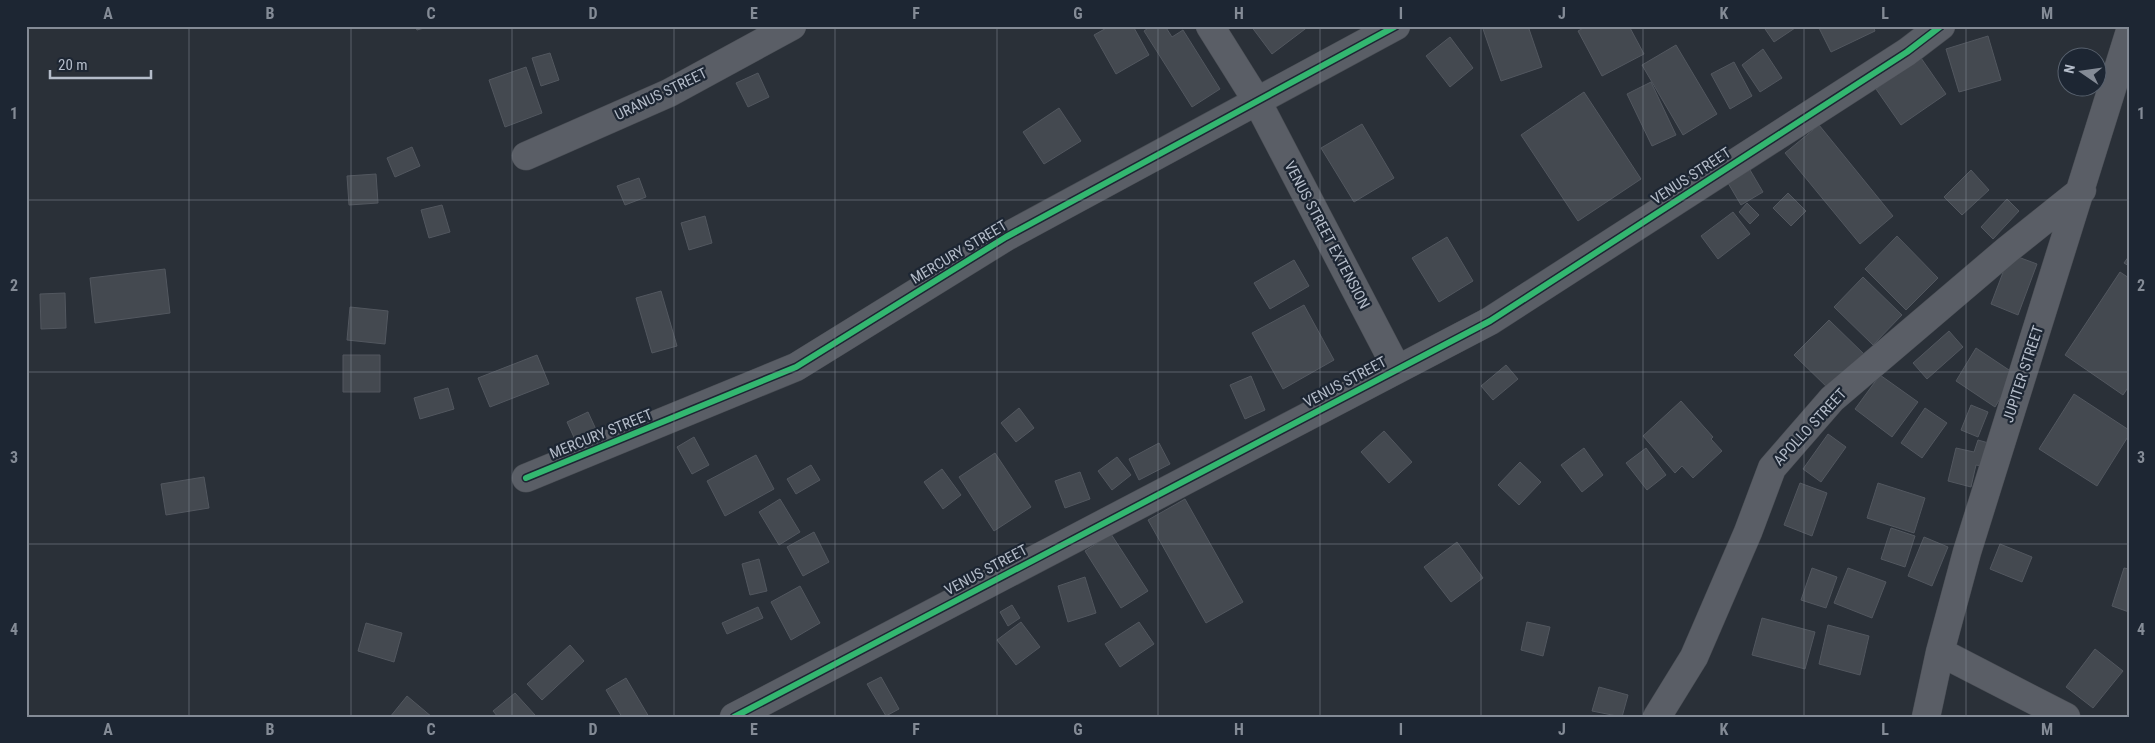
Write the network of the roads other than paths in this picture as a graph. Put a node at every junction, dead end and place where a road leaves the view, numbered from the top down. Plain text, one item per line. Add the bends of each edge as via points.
1 (792, 26) edge
2 (1210, 26) edge
3 (1396, 26) edge
4 (1941, 26) edge
5 (2129, 34) edge
6 (1257, 101) junction
7 (526, 156) dead end
8 (2082, 190) junction
9 (1397, 369) junction
10 (526, 478) dead end
11 (1940, 652) junction
12 (734, 717) edge
13 (1657, 717) edge
14 (1926, 717) edge
15 (2066, 717) edge

1 - 7 street, URANUS STREET via 669,93
2 - 6 street, VENUS STREET EXTENSION
3 - 6 street, MERCURY STREET
4 - 9 street, VENUS STREET via 1907,52 1490,321
5 - 8 street, JUPITER STREET
6 - 9 street, VENUS STREET EXTENSION
6 - 10 street, MERCURY STREET via 1006,237 796,367
8 - 11 street, JUPITER STREET via 1967,552
8 - 13 street, APOLLO STREET via 1832,399 1772,468 1694,657
9 - 12 street, VENUS STREET
11 - 14 street, JUPITER STREET
11 - 15 street

